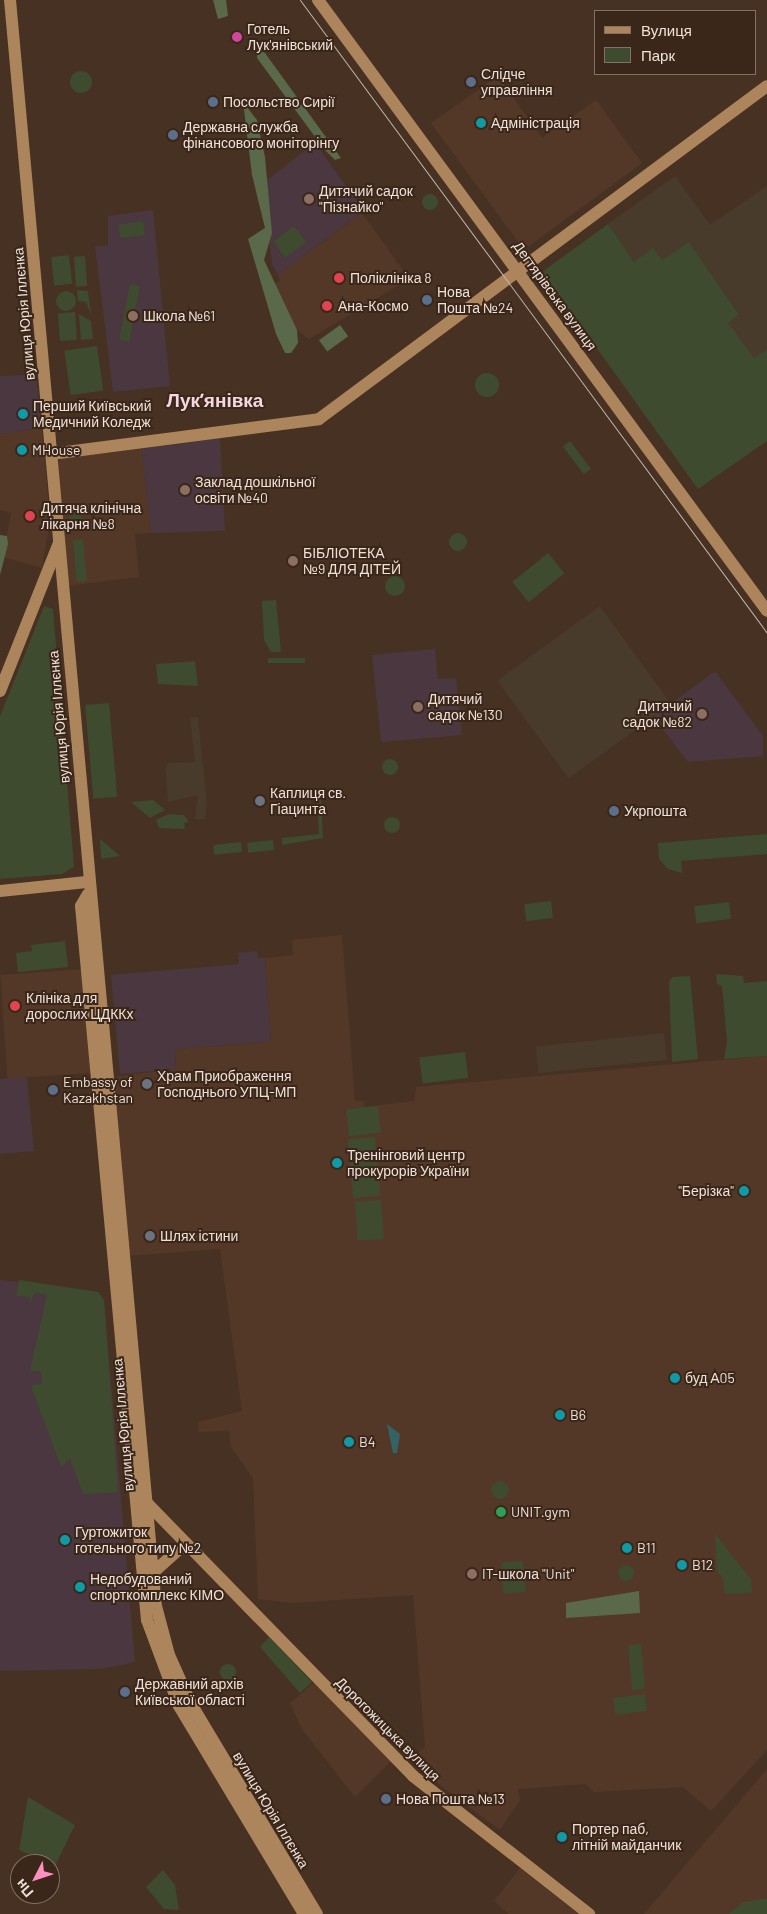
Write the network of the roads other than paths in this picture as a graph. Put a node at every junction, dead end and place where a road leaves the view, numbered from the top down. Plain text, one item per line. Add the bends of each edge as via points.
1 (10, 0) edge
2 (318, 0) edge
3 (767, 86) edge
4 (518, 272) junction
5 (51, 454) junction
6 (60, 541) junction
7 (37, 600) junction
8 (65, 604) junction
9 (767, 611) edge
10 (0, 691) edge
11 (88, 888) junction
12 (0, 891) edge
13 (133, 1490) junction
14 (144, 1499) junction
15 (186, 1543) junction
16 (146, 1579) junction
17 (304, 1914) edge
18 (317, 1914) edge
19 (589, 1914) edge

1 - 5 main road, вулиця Юрія Іллєнка
2 - 4 main road, Дегтярівська вулиця
3 - 4 main road
4 - 5 main road via 319,419
4 - 9 main road, Дегтярівська вулиця
5 - 6 main road, вулиця Юрія Іллєнка
6 - 7 main road
6 - 8 main road, вулиця Юрія Іллєнка
7 - 8 main road via 49,594
7 - 10 main road
8 - 11 main road, вулиця Юрія Іллєнка
11 - 12 main road
11 - 13 main road, вулиця Юрія Іллєнка via 81,906
11 - 14 main road, вулиця Юрія Іллєнка via 96,906
13 - 14 main road, Дорогожицька вулиця
13 - 16 main road, вулиця Юрія Іллєнка
14 - 15 main road, Дорогожицька вулиця
14 - 16 main road, вулиця Юрія Іллєнка
15 - 16 main road
15 - 19 main road, Дорогожицька вулиця via 419,1782
16 - 17 main road, вулиця Юрія Іллєнка via 147,1620 168,1682
16 - 18 main road, вулиця Юрія Іллєнка via 161,1631 186,1694

